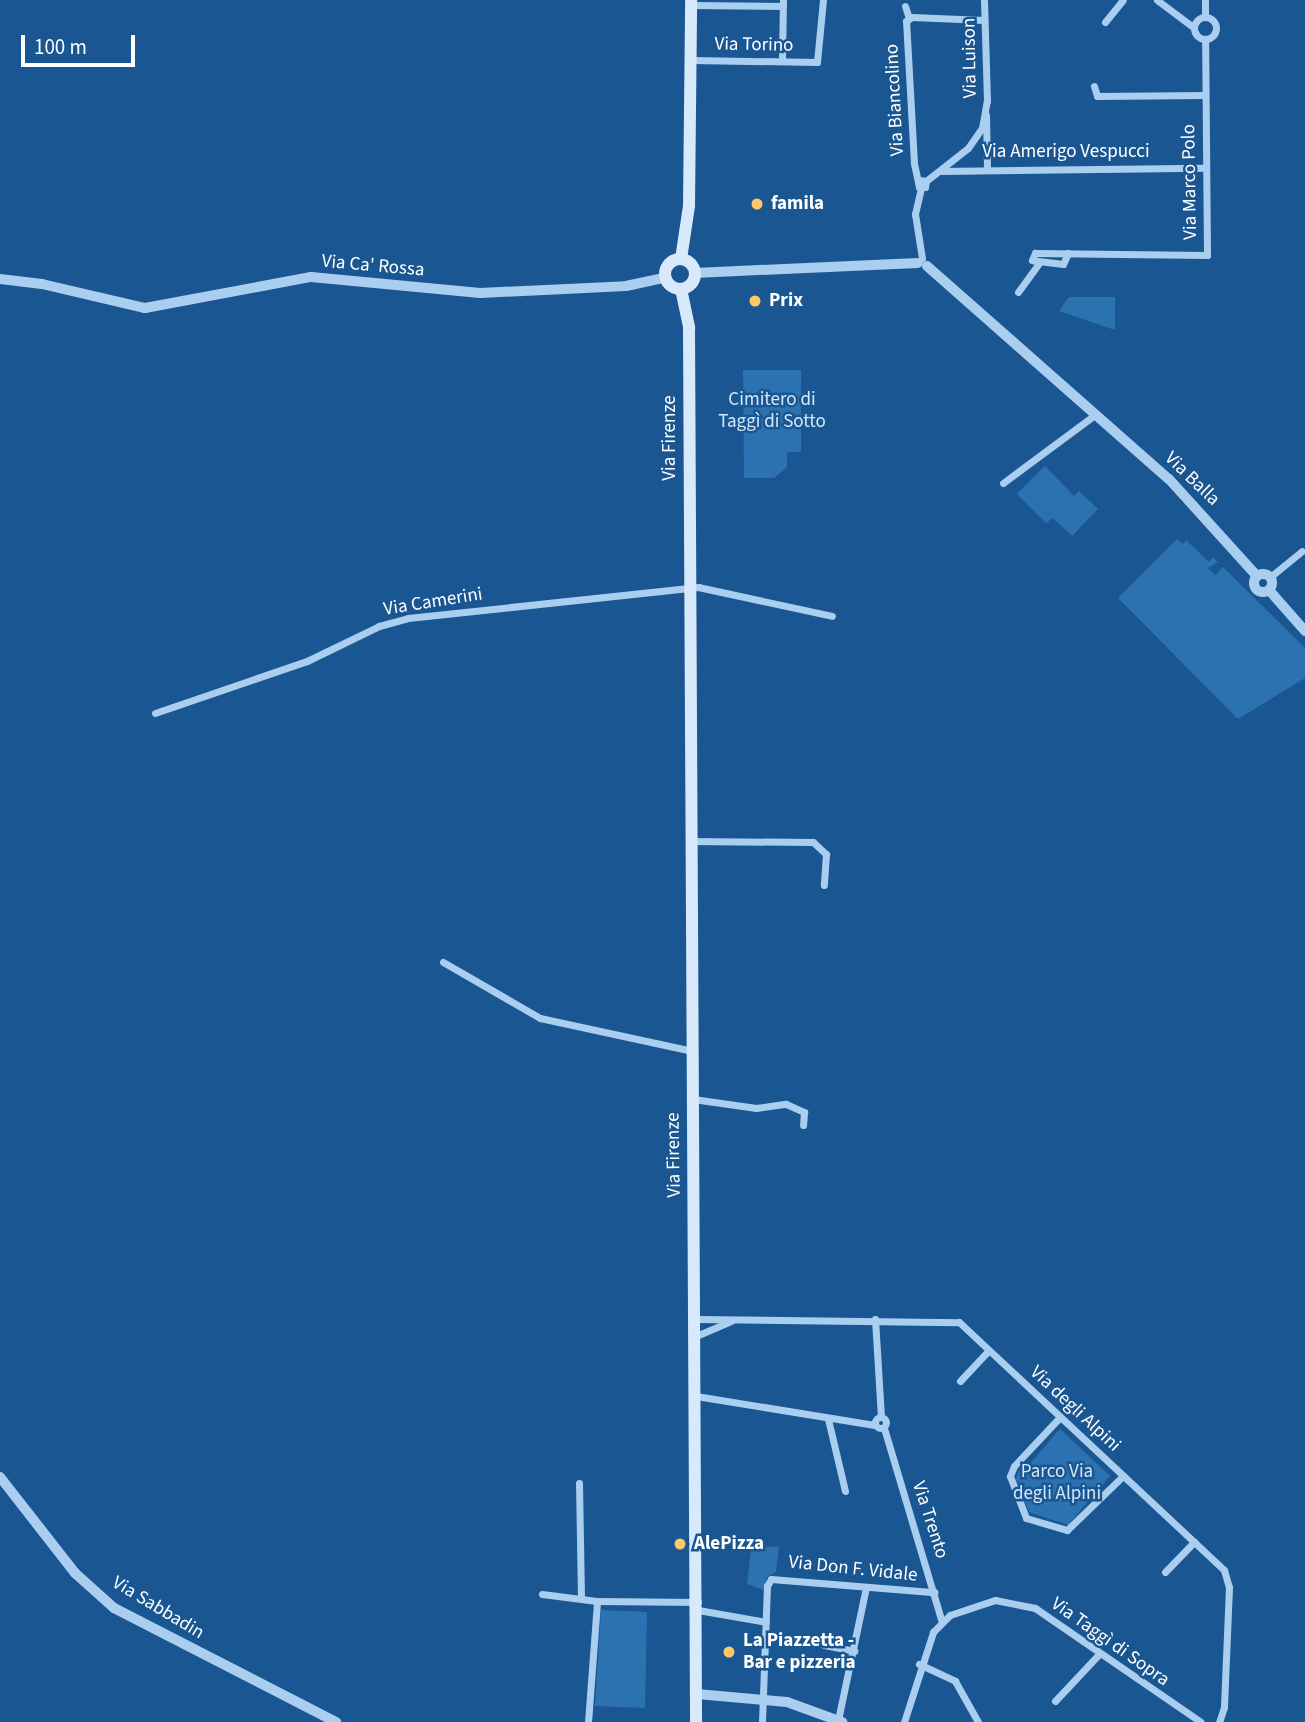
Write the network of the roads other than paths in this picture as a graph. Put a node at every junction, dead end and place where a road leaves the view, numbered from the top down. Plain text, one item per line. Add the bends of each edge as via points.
1 (823, 0) edge
2 (984, 0) edge
3 (1123, 0) edge
4 (1157, 0) edge
5 (1205, 0) edge
6 (691, 3) edge
7 (783, 3) edge
8 (905, 6) dead end
9 (1205, 16) junction
10 (909, 18) junction
11 (984, 20) junction
12 (1105, 22) dead end
13 (1193, 27) junction
14 (1205, 40) junction
15 (691, 60) junction
16 (782, 61) junction
17 (1094, 86) dead end
18 (1205, 95) junction
19 (986, 114) junction
20 (977, 138) junction
21 (988, 155) junction
22 (958, 157) junction
23 (969, 168) junction
24 (987, 168) junction
25 (1204, 168) junction
26 (941, 171) junction
27 (922, 183) junction
28 (681, 259) junction
29 (922, 263) junction
30 (695, 273) junction
31 (665, 278) junction
32 (0, 279) edge
33 (681, 289) junction
34 (1018, 292) dead end
35 (1096, 414) junction
36 (1003, 483) dead end
37 (1302, 551) dead end
38 (1257, 576) junction
39 (1270, 577) junction
40 (688, 587) junction
41 (1269, 590) junction
42 (832, 616) dead end
43 (1305, 631) edge
44 (155, 713) dead end
45 (689, 841) junction
46 (824, 884) dead end
47 (443, 962) dead end
48 (692, 1051) junction
49 (692, 1099) junction
50 (803, 1125) dead end
51 (696, 1319) junction
52 (875, 1320) junction
53 (732, 1321) junction
54 (696, 1336) junction
55 (989, 1350) junction
56 (960, 1381) dead end
57 (696, 1396) junction
58 (1060, 1417) junction
59 (828, 1419) junction
60 (880, 1427) junction
61 (1123, 1476) junction
62 (0, 1477) edge
63 (579, 1483) dead end
64 (845, 1491) dead end
65 (1194, 1542) junction
66 (1165, 1573) dead end
67 (866, 1587) junction
68 (934, 1592) junction
69 (542, 1594) dead end
70 (581, 1597) junction
71 (597, 1601) junction
72 (698, 1606) junction
73 (766, 1622) junction
74 (942, 1622) junction
75 (824, 1645) dead end
76 (854, 1651) junction
77 (1099, 1654) junction
78 (919, 1664) junction
79 (697, 1694) junction
80 (763, 1700) junction
81 (1055, 1701) dead end
82 (840, 1721) edge
83 (336, 1722) edge
84 (588, 1722) edge
85 (696, 1722) edge
86 (762, 1722) edge
87 (904, 1722) edge
88 (978, 1722) edge
89 (1201, 1722) edge
90 (1219, 1722) edge

1 - 16 street, Via Torino via 817,62
2 - 11 street, Via Luison
3 - 12 street
4 - 13 street
5 - 9 street
6 - 7 street
6 - 15 main road
7 - 16 street
8 - 10 street, Via Biancolino
9 - 13 street
9 - 14 street via 1214,21 1216,30
10 - 11 street, Via Biancolino
10 - 27 street, Via Biancolino via 914,163
11 - 19 street, Via Luison
13 - 14 street via 1196,36
14 - 18 street, Via Marco Polo
15 - 16 street, Via Torino
15 - 28 main road via 690,206
17 - 18 street, Via Marco Polo via 1097,96
18 - 25 street, Via Marco Polo
19 - 20 street, Via Luison
19 - 21 street, Via Luison
20 - 21 street via 984,142
20 - 22 street, Via Luison
21 - 24 street, Via Luison
22 - 23 street, Via Amerigo Vespucci
22 - 26 street, Via Luison
23 - 24 street, Via Amerigo Vespucci
23 - 26 street, Via Amerigo Vespucci
24 - 25 street, Via Amerigo Vespucci
25 - 34 street, Via Marco Polo via 1208,255 1035,253 1032,260 1038,264
26 - 27 street, Via Luison
27 - 29 street via 915,214
28 - 30 main road via 691,264
28 - 31 main road via 669,263
29 - 30 street
29 - 35 street, Via Balla
30 - 33 main road via 690,286
31 - 32 street, Via Ca' Rossa via 626,286 480,293 311,277 159,308
31 - 33 main road
33 - 40 main road, Via Firenze via 689,328
35 - 36 street
35 - 38 street, Via Balla via 1195,504
37 - 39 street
38 - 39 street
38 - 41 street, Via Balla via 1256,590
39 - 41 street
40 - 42 street
40 - 44 street, Via Camerini via 392,621 307,661
40 - 45 main road, Via Firenze
41 - 43 street
45 - 46 street via 813,842 826,854
45 - 48 main road, Via Firenze
47 - 48 street via 540,1018
48 - 49 main road, Via Firenze
49 - 50 street via 756,1108 786,1104 804,1111
49 - 51 main road, Via Firenze
51 - 53 street, Via degli Alpini
51 - 54 main road, Via Firenze
52 - 53 street, Via degli Alpini
52 - 55 street, Via degli Alpini via 951,1319
52 - 60 street
53 - 54 street, Via degli Alpini
54 - 57 main road, Via Firenze
55 - 56 street
55 - 58 street, Via degli Alpini
57 - 59 street
57 - 72 main road, Via Firenze
58 - 61 street, Via degli Alpini
58 - 61 street via 1010,1476 1026,1518 1067,1530
59 - 60 street
59 - 64 street
60 - 68 street, Via Trento
61 - 65 street, Via degli Alpini
62 - 83 street, Via Sabbadin via 75,1573 114,1608
63 - 70 street
65 - 66 street
65 - 90 street, Via degli Alpini via 1228,1577 1224,1707
67 - 68 street, Via Don F. Vidale
67 - 73 street, Via Don F. Vidale via 774,1578 767,1586
67 - 76 street
68 - 74 street, Via Trento
69 - 70 street
70 - 71 street
71 - 72 street
71 - 84 street
72 - 73 street
72 - 79 main road, Via Firenze
73 - 80 street, Via Don F. Vidale
74 - 77 street, Via Taggì di Sopra via 979,1604 1013,1600 1054,1620
74 - 78 street
75 - 76 street
76 - 82 street
77 - 81 street
77 - 89 street, Via Taggì di Sopra
78 - 87 street
78 - 88 street via 955,1681
79 - 80 street
79 - 85 main road, Via Firenze
80 - 82 street via 801,1705
80 - 86 street, Via Don F. Vidale

